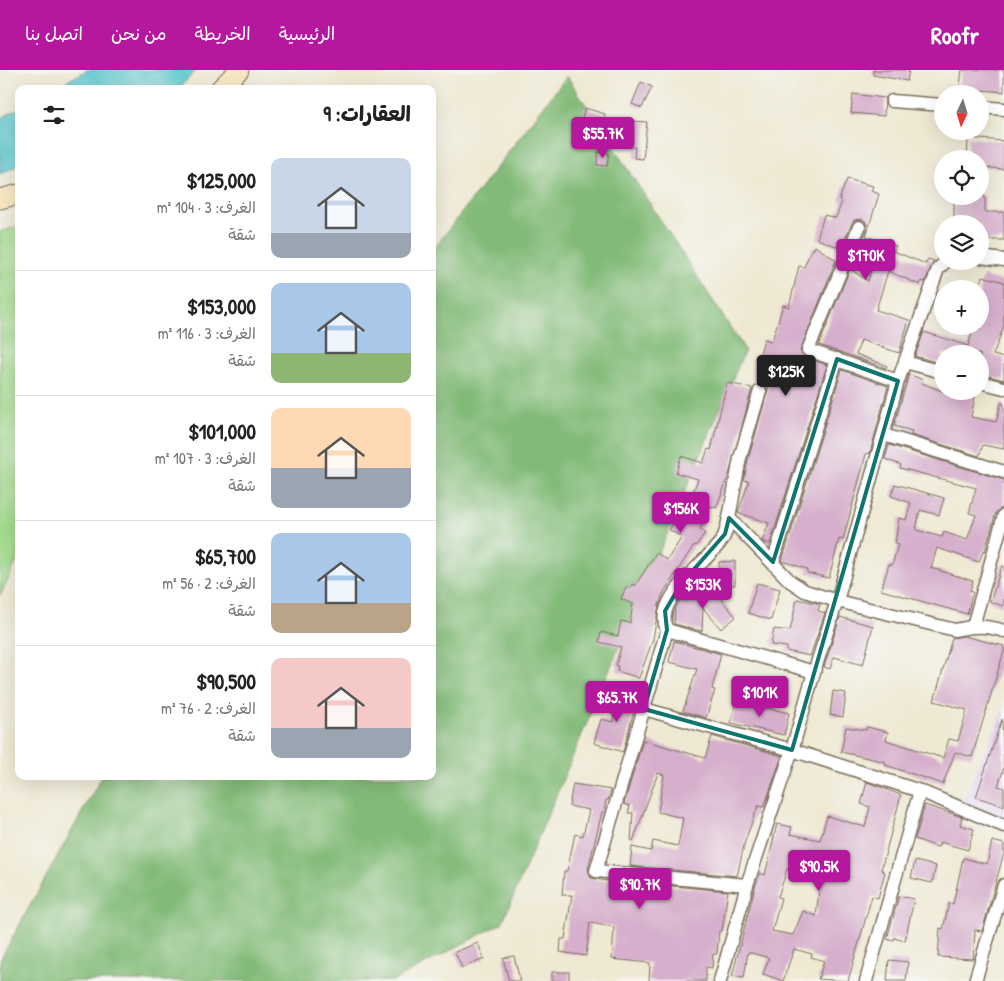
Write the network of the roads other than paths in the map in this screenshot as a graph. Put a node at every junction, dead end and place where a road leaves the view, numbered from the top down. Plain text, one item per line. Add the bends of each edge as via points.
1 (238, 70) edge
2 (224, 85) edge
3 (892, 101) dead end
4 (934, 104) edge
5 (989, 108) edge
6 (1004, 109) edge
7 (15, 195) edge
8 (0, 200) edge
9 (859, 227) dead end
10 (989, 258) edge
11 (1004, 260) edge
12 (938, 270) edge
13 (837, 359) junction
14 (905, 362) junction
15 (934, 370) edge
16 (898, 381) junction
17 (989, 384) edge
18 (1004, 388) edge
19 (760, 391) dead end
20 (884, 435) junction
21 (1004, 472) edge
22 (1004, 515) edge
23 (729, 518) junction
24 (773, 562) junction
25 (837, 601) junction
26 (973, 626) junction
27 (667, 630) junction
28 (1004, 631) edge
29 (814, 672) junction
30 (644, 709) junction
31 (792, 750) junction
32 (920, 791) junction
33 (1004, 826) edge
34 (747, 885) junction
35 (1004, 885) edge
36 (720, 981) edge
37 (866, 981) edge
38 (975, 981) edge

1 - 2 main road
3 - 4 street
5 - 6 street
7 - 8 main road
9 - 13 street via 808,350
10 - 11 street
12 - 14 street
13 - 16 street
13 - 24 street
14 - 15 street
14 - 16 street
16 - 20 street
17 - 18 street
19 - 23 street via 740,458
20 - 21 street
20 - 25 street
22 - 26 street
23 - 24 street
23 - 27 street via 722,540 681,584 665,611 663,617
24 - 25 street via 790,581
25 - 26 street via 955,630
25 - 29 street
26 - 28 street via 990,626
27 - 29 street
27 - 30 street
29 - 31 street
30 - 31 street
30 - 34 street via 596,871
31 - 32 street
31 - 34 street
32 - 33 street
32 - 37 street
34 - 36 street
35 - 38 street

